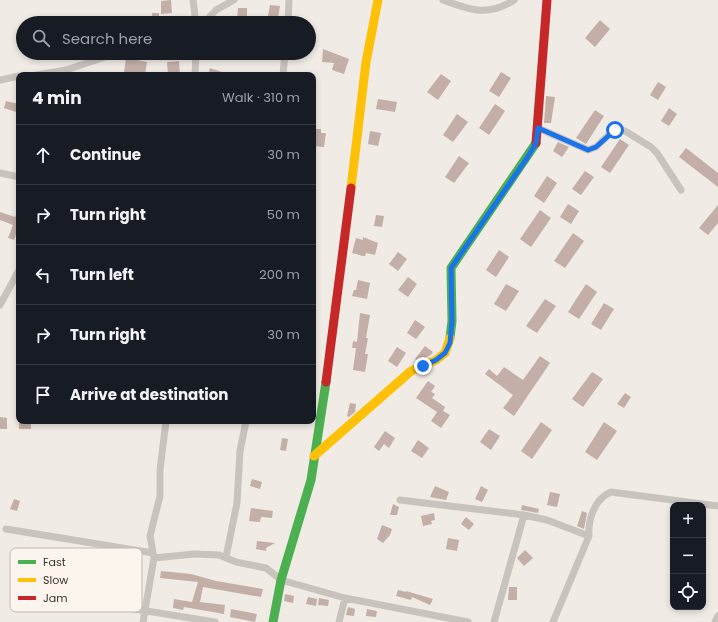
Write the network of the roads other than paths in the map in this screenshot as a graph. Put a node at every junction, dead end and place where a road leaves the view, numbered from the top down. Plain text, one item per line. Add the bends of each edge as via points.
1 (193, 0) edge
2 (234, 0) edge
3 (289, 0) edge
4 (378, 0) edge
5 (443, 0) edge
6 (514, 0) edge
7 (547, 0) edge
8 (195, 16) edge
9 (210, 16) edge
10 (288, 16) edge
11 (96, 60) edge
12 (196, 60) edge
13 (284, 60) edge
14 (57, 72) edge
15 (195, 72) edge
16 (283, 72) edge
17 (16, 77) edge
18 (0, 80) edge
19 (538, 128) junction
20 (0, 173) edge
21 (16, 176) edge
22 (681, 190) dead end
23 (16, 276) edge
24 (0, 305) edge
25 (166, 424) edge
26 (245, 424) edge
27 (314, 456) junction
28 (400, 500) dead end
29 (718, 506) edge
30 (524, 515) junction
31 (6, 529) dead end
32 (589, 536) junction
33 (109, 548) edge
34 (142, 554) edge
35 (153, 556) junction
36 (226, 557) junction
37 (281, 580) junction
38 (345, 598) junction
39 (142, 611) edge
40 (145, 611) junction
41 (718, 616) edge
42 (460, 621) edge
43 (143, 622) edge
44 (214, 622) edge
45 (273, 622) edge
46 (339, 622) edge
47 (468, 622) edge
48 (494, 622) edge
49 (553, 622) edge
50 (715, 622) edge

1 - 8 street
2 - 9 street
3 - 10 street
4 - 27 street via 366,62 335,323
5 - 6 street via 477,11 504,6
7 - 19 street
11 - 14 street
12 - 15 street
13 - 16 street
17 - 18 street
19 - 22 street via 588,150 596,147 612,131 622,130 657,152
19 - 27 street via 536,143 527,158 451,268 452,321 450,343 445,353 412,371
20 - 21 street
23 - 24 street
25 - 35 street via 160,470 160,496 150,536
26 - 36 street via 240,451 237,502
27 - 37 street via 310,480
28 - 30 street
29 - 32 street via 611,492 598,502 589,525
30 - 32 street via 547,520
30 - 48 street
31 - 33 street
32 - 49 street
34 - 35 street
35 - 36 street via 194,554
35 - 40 street
36 - 37 street via 236,562 266,568
37 - 38 street
37 - 45 street
38 - 42 street
38 - 46 street
39 - 40 street
40 - 43 street
40 - 44 street
41 - 50 street
42 - 47 street

